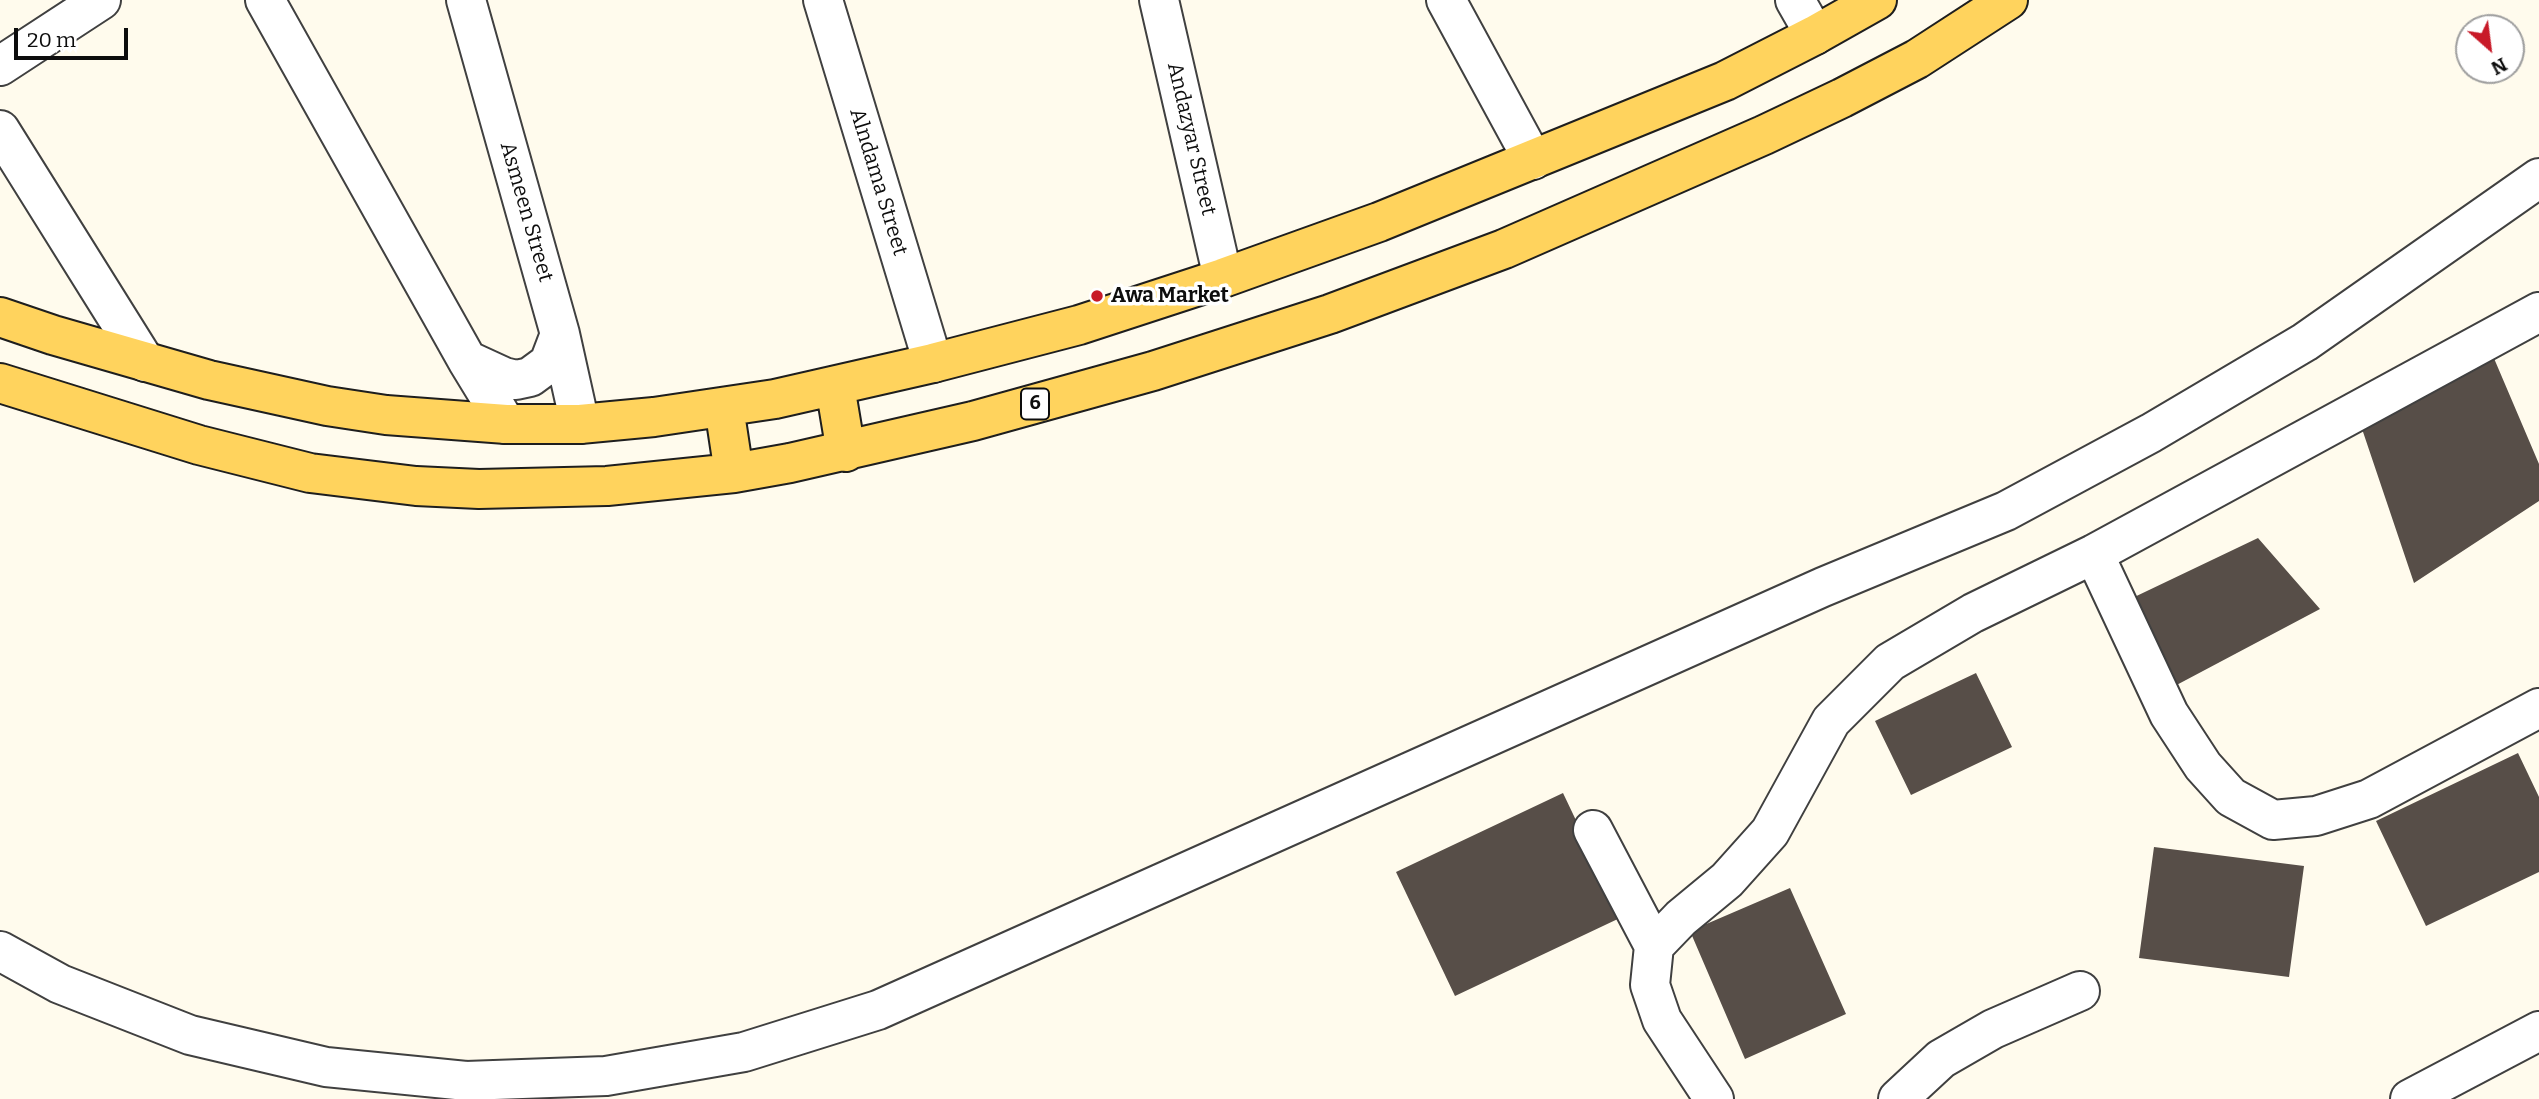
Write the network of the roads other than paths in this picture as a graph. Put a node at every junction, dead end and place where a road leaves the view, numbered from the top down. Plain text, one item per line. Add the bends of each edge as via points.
1 (101, 0) edge
2 (265, 0) edge
3 (466, 0) edge
4 (823, 0) edge
5 (1159, 0) edge
6 (1446, 0) edge
7 (1795, 0) edge
8 (1877, 0) edge
9 (2008, 0) edge
10 (1815, 35) junction
11 (0, 66) edge
12 (0, 130) edge
13 (1533, 160) junction
14 (2539, 178) edge
15 (1223, 278) junction
16 (2539, 313) edge
17 (0, 317) edge
18 (560, 334) junction
19 (467, 360) junction
20 (145, 362) junction
21 (933, 363) junction
22 (0, 383) edge
23 (835, 386) junction
24 (724, 407) junction
25 (506, 424) junction
26 (580, 424) junction
27 (846, 452) junction
28 (734, 473) junction
29 (2094, 554) junction
30 (2539, 708) edge
31 (1593, 830) dead end
32 (1654, 946) junction
33 (0, 951) edge
34 (2080, 991) dead end
35 (2539, 1031) edge
36 (1714, 1099) edge
37 (1898, 1099) edge
38 (2410, 1099) edge

1 - 11 street
2 - 19 street
3 - 18 street, Asmeen Street
4 - 21 street, Alndama Street
5 - 15 street, Andazyar Street
6 - 13 street
7 - 10 street
8 - 10 main road
9 - 27 main road, 6 via 1917,59 1842,98 1504,249 1330,314 1153,371
10 - 13 main road via 1725,81
12 - 20 street
13 - 15 main road
14 - 33 street via 2305,342 2006,511 1823,587 878,1010 744,1052 593,1077 466,1081 326,1067 190,1035 60,984
15 - 21 main road via 1079,325
16 - 29 street
17 - 20 main road
18 - 19 street via 549,363 530,377 504,377
18 - 26 street, Asmeen Street
19 - 25 street
20 - 25 main road via 327,406 410,418
21 - 23 main road
22 - 28 main road, 6 via 199,445 310,473 416,486 543,489
23 - 24 main road
23 - 27 main road
24 - 26 main road
24 - 28 main road
25 - 26 main road
27 - 28 main road, 6
29 - 30 street via 2169,714 2203,766 2231,797 2273,820 2316,816 2369,799
29 - 32 street via 1973,613 1890,662 1830,721 1770,832 1727,880
31 - 32 street
32 - 36 street via 1650,985 1662,1020
34 - 37 street via 1993,1029 1941,1059
35 - 38 street

